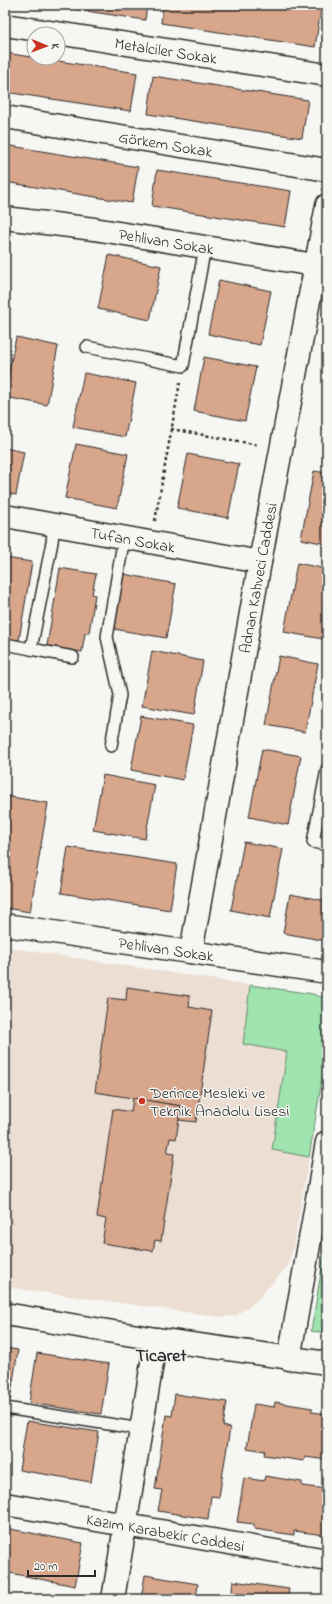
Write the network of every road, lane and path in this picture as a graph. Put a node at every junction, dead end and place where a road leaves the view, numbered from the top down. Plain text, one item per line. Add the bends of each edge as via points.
1 (5, 25) edge
2 (327, 75) edge
3 (5, 117) edge
4 (327, 170) edge
5 (327, 205) edge
6 (5, 218) edge
7 (205, 247) junction
8 (321, 266) edge
9 (87, 347) dead end
10 (183, 366) junction
11 (171, 429) junction
12 (281, 449) junction
13 (5, 516) edge
14 (54, 525) junction
15 (124, 537) junction
16 (150, 542) junction
17 (260, 562) junction
18 (5, 644) edge
19 (31, 649) junction
20 (74, 657) dead end
21 (111, 746) dead end
22 (327, 769) edge
23 (327, 845) edge
24 (5, 925) edge
25 (191, 952) junction
26 (327, 972) edge
27 (327, 1142) edge
28 (5, 1314) edge
29 (156, 1339) junction
30 (289, 1359) junction
31 (327, 1363) edge
32 (5, 1408) edge
33 (141, 1429) junction
34 (5, 1504) edge
35 (126, 1524) junction
36 (327, 1560) edge
37 (113, 1599) edge

1 - 2 street, Metalciler Sokak
3 - 4 street, Görkem Sokak
5 - 8 street, Adnan Kahveci Caddesi
6 - 7 street, Pehlivan Sokak
7 - 8 street, Pehlivan Sokak
7 - 10 lane
8 - 12 street, Adnan Kahveci Caddesi
9 - 10 lane
10 - 11 path
11 - 12 path
11 - 16 path
12 - 17 street, Adnan Kahveci Caddesi
13 - 14 street, Tufan Sokak
14 - 15 street, Tufan Sokak
14 - 19 lane
15 - 16 street, Tufan Sokak
15 - 21 lane via 107,637 120,695
16 - 17 street, Tufan Sokak
17 - 25 street, Adnan Kahveci Caddesi
18 - 19 lane
19 - 20 lane
22 - 23 lane via 313,842
24 - 25 street, Pehlivan Sokak
25 - 26 street, Pehlivan Sokak
27 - 30 street
28 - 29 street
29 - 30 street
29 - 33 street
30 - 31 street
32 - 33 lane
33 - 35 street
34 - 35 street, Kazım Karabekir Caddesi
35 - 36 street, Kazım Karabekir Caddesi
35 - 37 street

